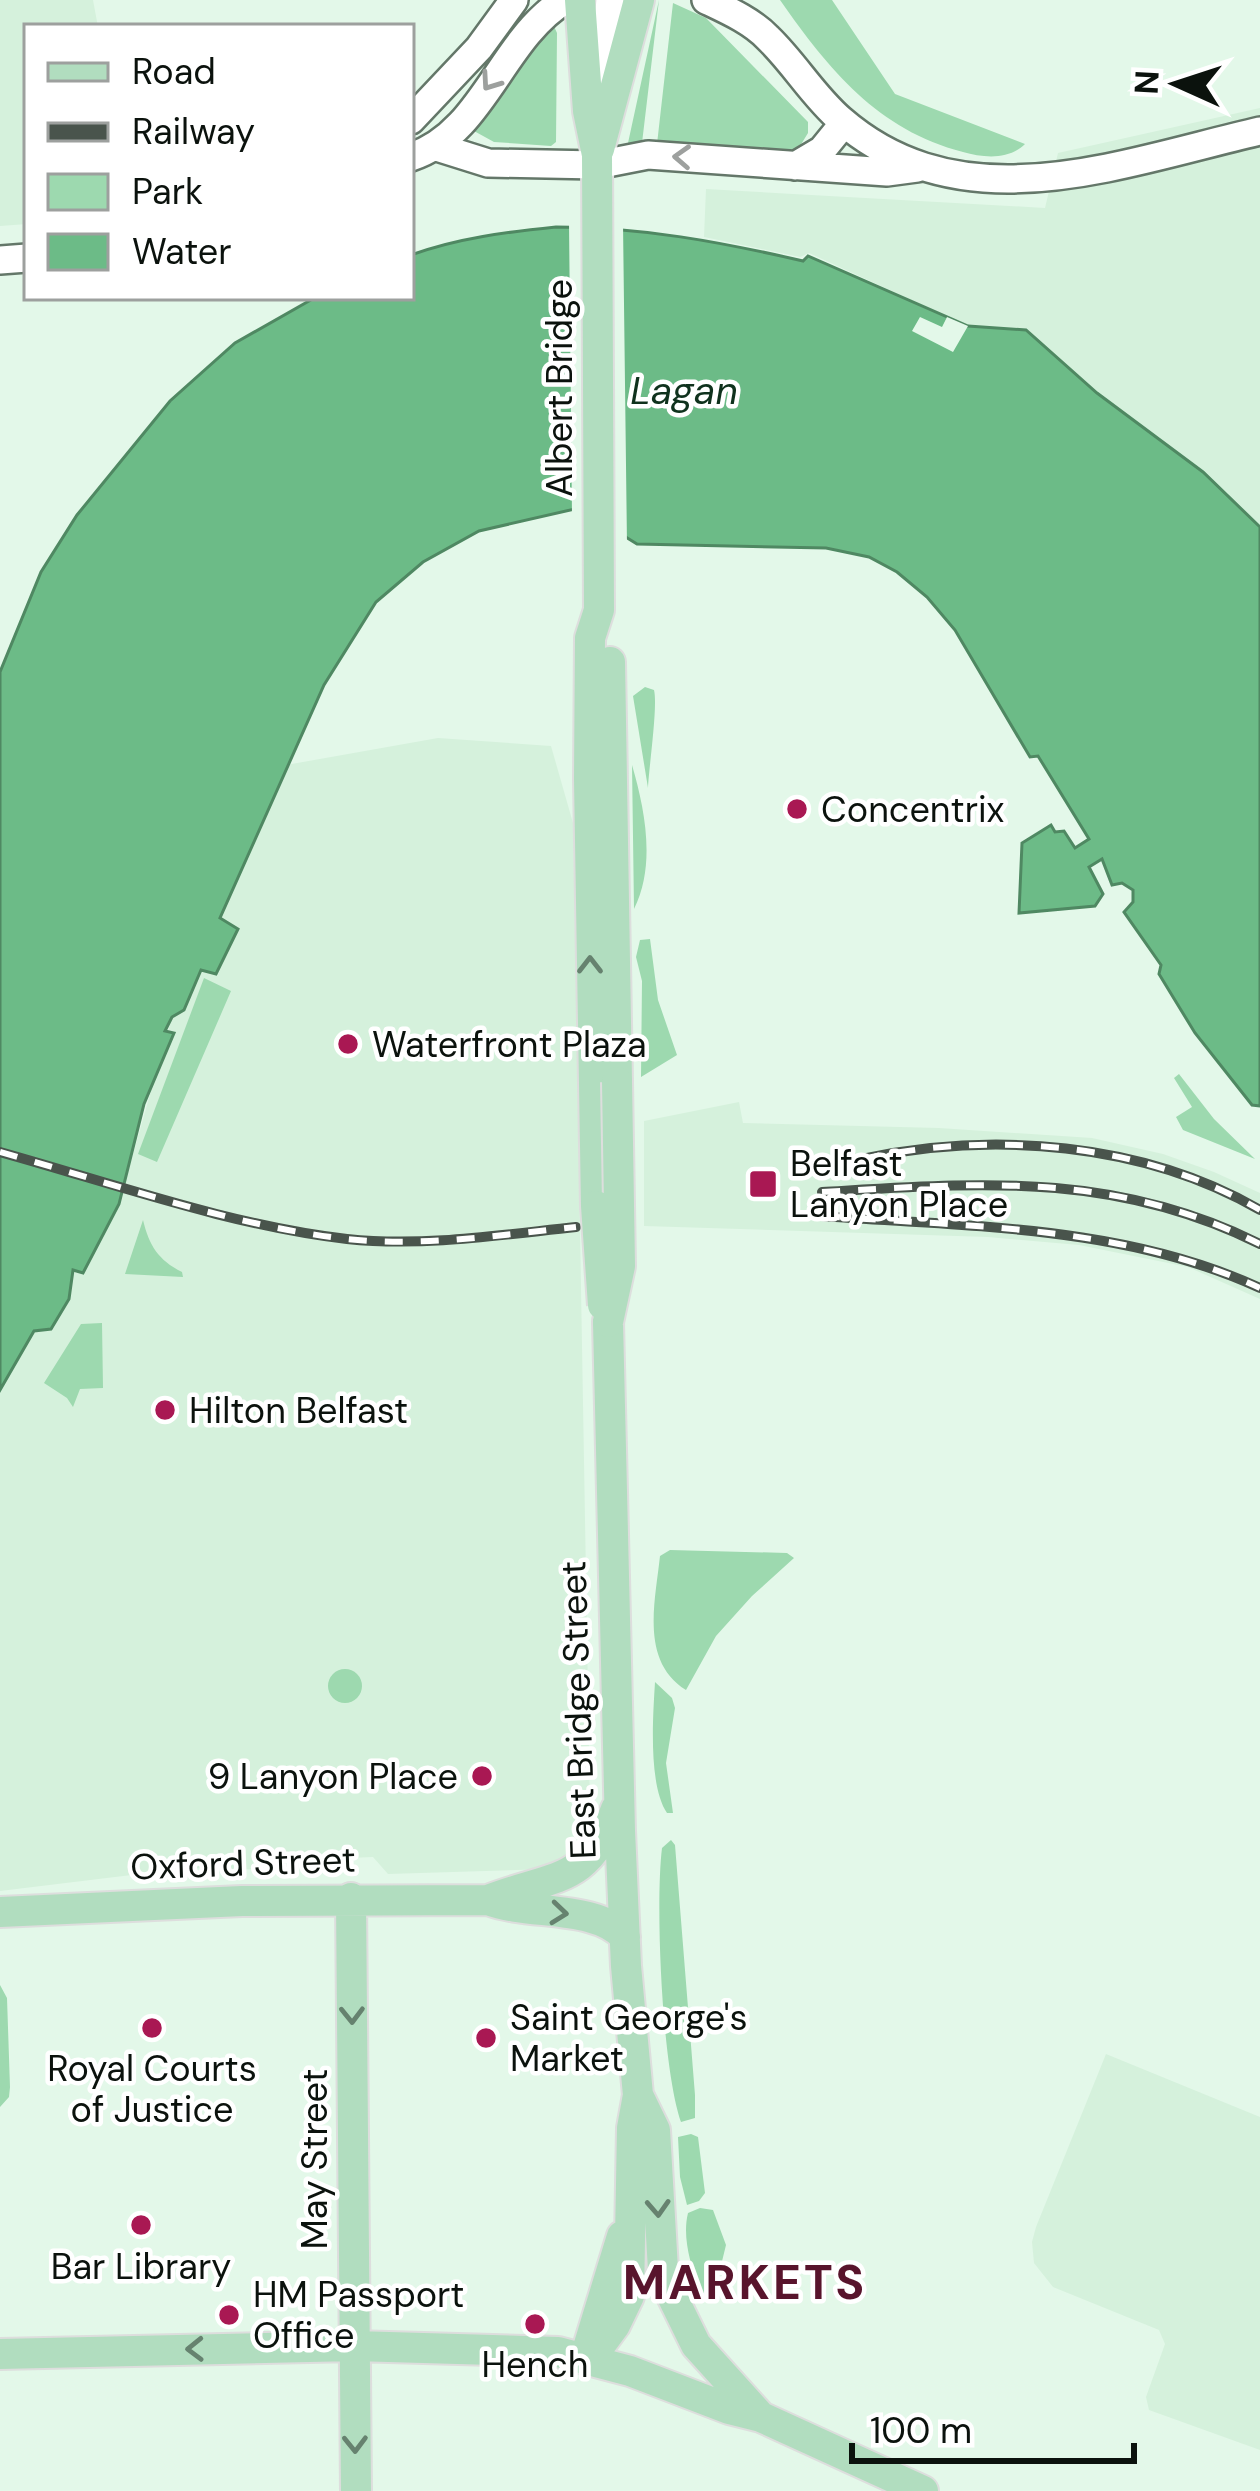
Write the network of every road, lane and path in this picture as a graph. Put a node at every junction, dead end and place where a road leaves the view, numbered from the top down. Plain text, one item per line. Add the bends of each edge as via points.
1 (514, 0) edge
2 (565, 0) edge
3 (580, 0) edge
4 (610, 0) edge
5 (639, 0) edge
6 (706, 0) edge
7 (752, 0) edge
8 (766, 35) junction
9 (588, 112) junction
10 (414, 117) edge
11 (844, 123) junction
12 (1260, 131) edge
13 (424, 152) edge
14 (597, 160) junction
15 (781, 166) junction
16 (917, 168) junction
17 (599, 554) joint
18 (619, 1803) junction
19 (351, 1898) junction
20 (488, 1900) junction
21 (0, 1912) edge
22 (625, 1937) junction
23 (638, 2095) junction
24 (354, 2346) junction
25 (0, 2354) edge
26 (587, 2358) junction
27 (761, 2417) junction
28 (356, 2491) edge
29 (923, 2491) edge

1 - 10 main road
2 -> 13 main road via 524,34 460,125
3 - 9 main road
4 - 9 main road via 603,71
5 - 14 main road
6 - 8 main road
7 - 8 main road
8 - 11 main road
9 - 14 main road
11 - 15 main road via 822,150
11 - 16 main road
12 - 16 main road via 1045,178
13 - 14 main road via 488,163
15 -> 14 main road via 648,155
14 - 17 main road, Albert Bridge
15 - 16 main road
17 - 18 main road, East Bridge Street, bridge via 599,619 610,629 605,1082 620,1266 608,1322
18 - 20 main road, Oxford Street via 602,1845 579,1867
18 - 22 main road, East Bridge Street
19 - 20 main road, Oxford Street
19 - 21 main road, Oxford Street
19 -> 24 main road, May Street
20 -> 22 main road, Oxford Street via 604,1920
22 - 23 main road, East Bridge Street
23 - 26 main road, East Bridge Street via 626,2307
23 -> 27 main road, East Bridge Street via 655,2130 670,2294 696,2344
24 -> 25 main road
24 - 26 main road
24 -> 28 main road, May Street
26 - 27 main road
27 - 29 main road

